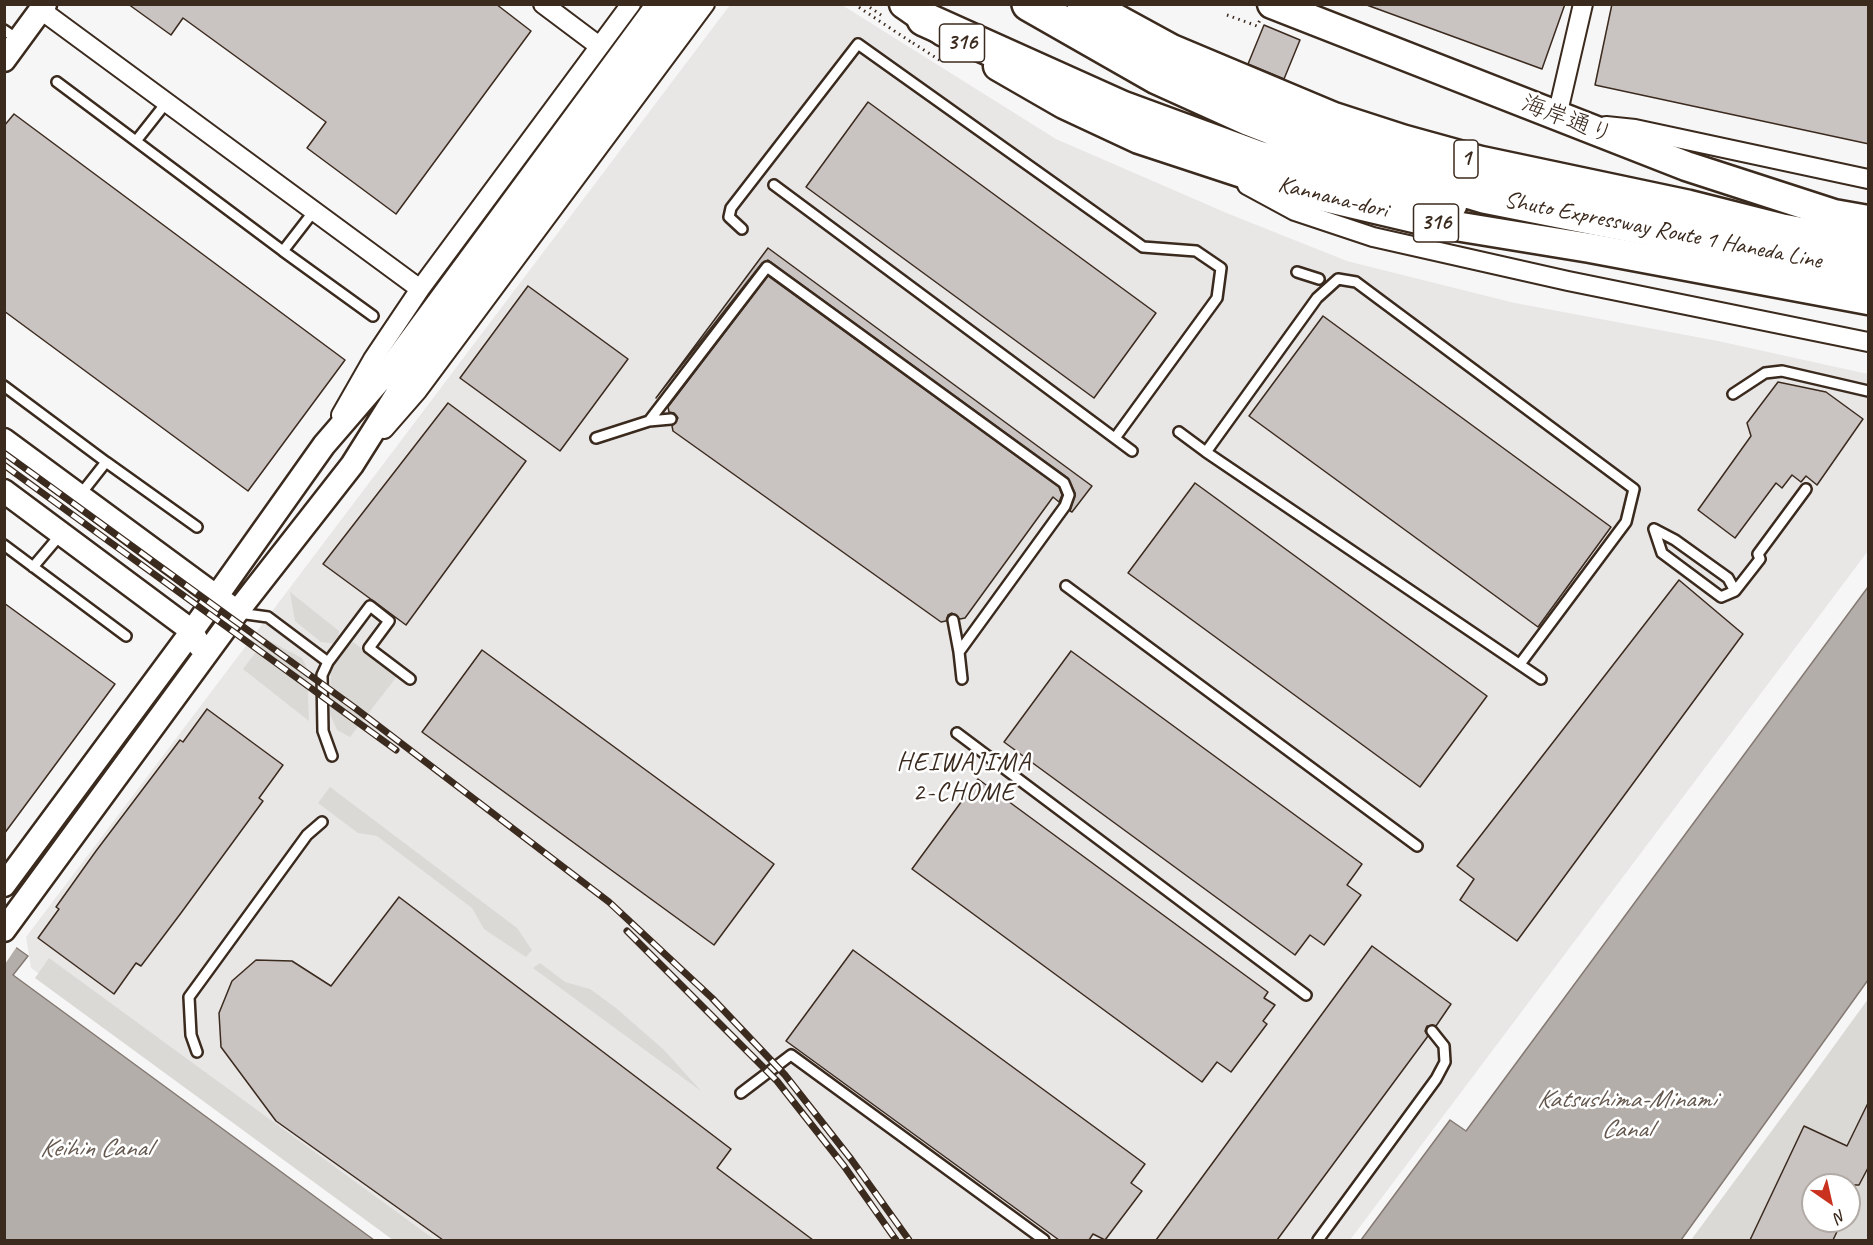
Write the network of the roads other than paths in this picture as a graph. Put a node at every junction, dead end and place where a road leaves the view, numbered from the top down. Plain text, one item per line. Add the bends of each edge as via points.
1 (543, 4) edge
2 (631, 4) edge
3 (658, 4) edge
4 (682, 4) edge
5 (705, 4) edge
6 (1029, 4) edge
7 (1084, 4) edge
8 (1129, 4) edge
9 (1583, 4) edge
10 (43, 7) edge
11 (1264, 16) edge
12 (908, 24) edge
13 (12, 35) edge
14 (599, 45) junction
15 (4, 60) edge
16 (1233, 77) junction
17 (57, 82) dead end
18 (166, 103) junction
19 (1568, 120) junction
20 (136, 141) junction
21 (1195, 159) junction
22 (1603, 168) dead end
23 (543, 176) junction
24 (1869, 179) edge
25 (774, 185) dead end
26 (1687, 207) junction
27 (315, 211) junction
28 (1582, 216) junction
29 (1869, 220) edge
30 (742, 229) dead end
31 (1869, 247) edge
32 (283, 252) junction
33 (1298, 272) dead end
34 (1869, 272) edge
35 (1319, 279) dead end
36 (420, 289) junction
37 (1869, 300) edge
38 (373, 316) dead end
39 (1869, 342) edge
40 (4, 386) edge
41 (1869, 391) edge
42 (1733, 394) dead end
43 (671, 419) dead end
44 (649, 422) junction
45 (1179, 432) dead end
46 (596, 438) dead end
47 (1115, 438) junction
48 (4, 440) edge
49 (324, 445) junction
50 (1132, 451) dead end
51 (1206, 452) junction
52 (106, 462) junction
53 (352, 465) junction
54 (1806, 489) dead end
55 (4, 491) edge
56 (80, 495) junction
57 (197, 527) dead end
58 (61, 534) junction
59 (4, 545) edge
60 (33, 567) junction
61 (1066, 586) dead end
62 (1735, 591) junction
63 (217, 596) junction
64 (237, 612) junction
65 (953, 620) dead end
66 (192, 631) junction
67 (126, 636) dead end
68 (959, 652) junction
69 (205, 657) junction
70 (328, 662) junction
71 (1520, 664) junction
72 (410, 679) dead end
73 (962, 679) dead end
74 (1541, 679) dead end
75 (957, 733) dead end
76 (332, 756) dead end
77 (322, 822) dead end
78 (1417, 846) dead end
79 (4, 885) edge
80 (9, 924) edge
81 (1306, 995) dead end
82 (1432, 1031) dead end
83 (197, 1052) dead end
84 (741, 1093) dead end
85 (1044, 1240) edge
86 (1318, 1240) edge

1 - 14 street
2 - 14 street
3 - 23 street
4 - 23 street
5 - 53 street via 418,390
6 - 28 highway, Shuto Expressway Route 1 Haneda Line / 1 via 1157,77 1327,149 1484,196
7 - 16 highway, Shuto Expressway Route 1 Haneda Line / 1 via 1170,51
8 - 16 highway via 1179,29
9 - 19 street
10 - 13 street
10 - 18 street
11 - 19 main road, 海岸通り
12 - 21 main road, Kannana-dori / 316 via 1064,104 1139,139
12 - 28 highway, 1 via 1258,158 1386,193 1547,221
13 - 15 street
14 - 36 street
16 - 26 highway, Shuto Expressway Route 1 Haneda Line / 1 via 1332,119 1402,142 1479,163
17 - 20 lane
18 - 20 lane
18 - 27 street
19 - 24 street via 1635,129
19 - 29 main road, 海岸通り via 1729,180 1834,214
20 - 32 lane
21 - 37 main road, Kannana-dori / 316 via 1291,189 1431,222
21 - 39 street via 1295,211 1373,237
22 - 26 highway via 1634,178
23 - 49 street
23 - 53 street
25 - 47 lane
26 - 31 highway, Shuto Expressway Route 1 Haneda Line / 1 via 1782,231
27 - 32 lane
27 - 36 street
28 - 34 highway, Shuto Expressway Route 1 Haneda Line / 1
30 - 47 lane via 729,217 731,208 858,44 1143,247 1196,251 1221,268 1217,298
32 - 38 lane
33 - 35 lane
36 - 49 street via 373,359
40 - 52 lane
41 - 42 lane via 1782,371 1765,373
43 - 44 lane
44 - 46 lane
44 - 68 lane via 767,267 1064,483 1069,495 1065,506
45 - 51 lane
47 - 50 lane
48 - 56 street
49 - 63 street
51 - 71 lane
51 - 71 lane via 1317,298 1338,279 1356,282 1634,489 1626,522
52 - 56 lane
52 - 57 lane
53 - 64 street
54 - 62 lane
55 - 58 street
56 - 63 street
58 - 60 lane
58 - 66 street
59 - 60 lane
60 - 67 lane
61 - 78 lane
62 - 62 lane via 1721,597 1662,553 1654,529 1728,578
63 - 64 street
63 - 66 street
64 - 69 street
64 - 70 lane via 268,617
65 - 68 lane
66 - 69 street
66 - 79 street
68 - 73 lane
69 - 80 street
70 - 72 lane via 370,606 389,621 369,648
70 - 76 lane via 322,675 323,731
71 - 74 lane
75 - 81 lane
77 - 83 lane via 307,835 189,997 191,1035
82 - 86 lane via 1444,1046 1445,1062 1436,1079
84 - 85 lane via 791,1055

